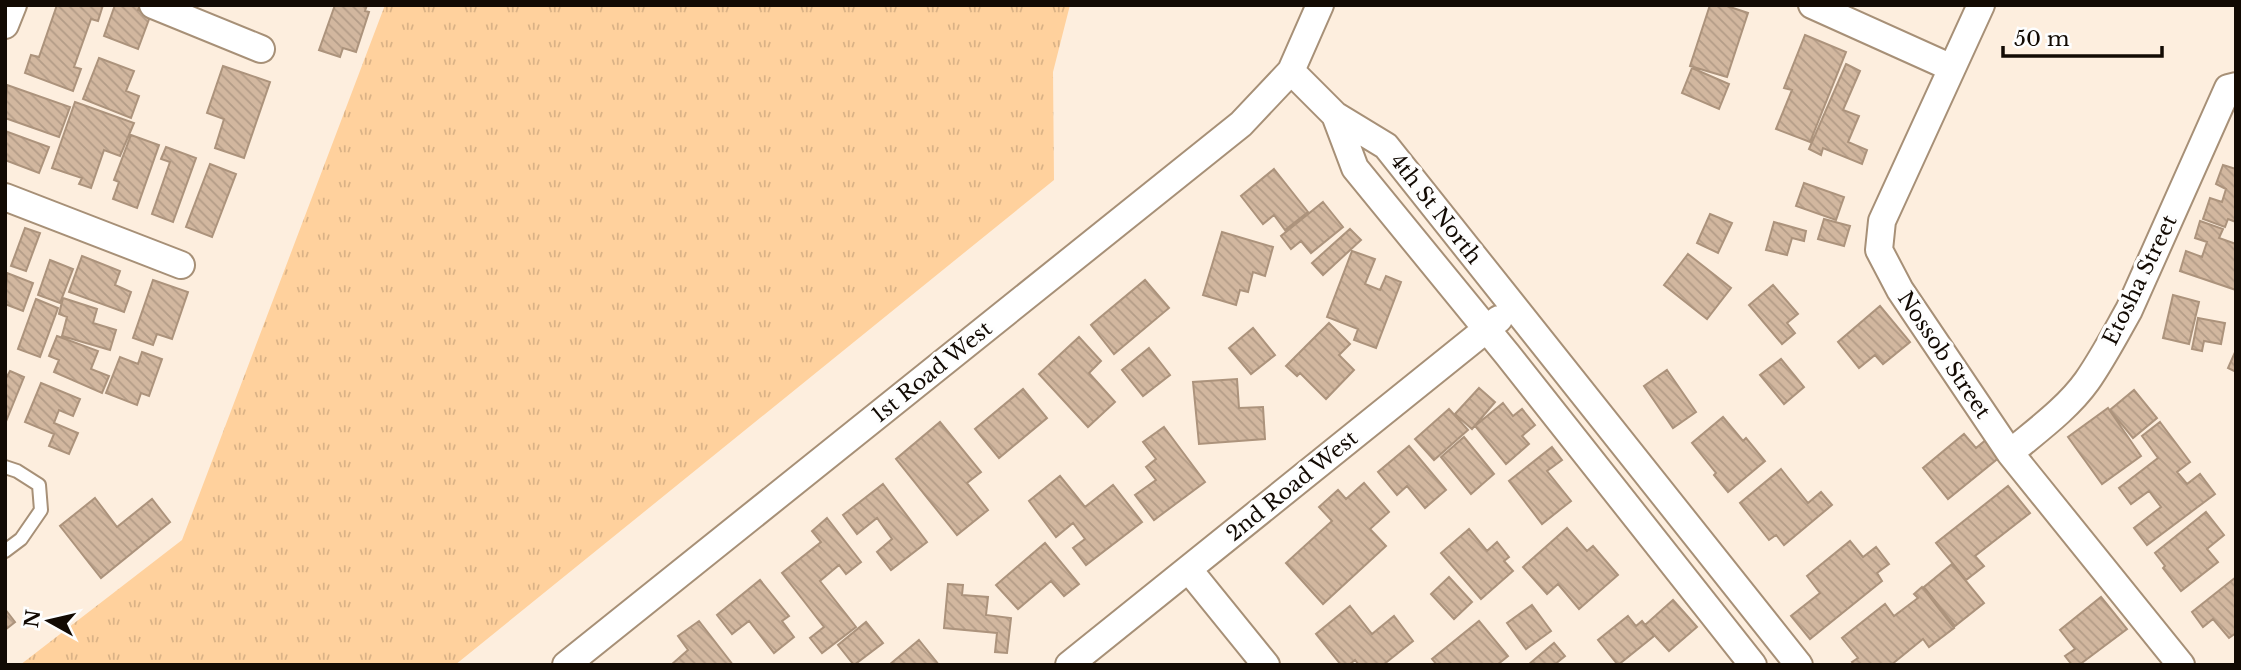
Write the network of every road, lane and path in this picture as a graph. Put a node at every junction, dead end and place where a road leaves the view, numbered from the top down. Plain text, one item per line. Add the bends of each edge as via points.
1 (13, 5) edge
2 (153, 5) edge
3 (1320, 5) edge
4 (1812, 5) edge
5 (1981, 5) edge
6 (5, 25) edge
7 (261, 49) dead end
8 (1952, 68) junction
9 (1291, 71) junction
10 (2236, 86) edge
11 (1335, 115) junction
12 (5, 197) edge
13 (181, 265) dead end
14 (1514, 307) junction
15 (1486, 328) junction
16 (2010, 453) junction
17 (5, 467) edge
18 (5, 551) edge
19 (1189, 570) junction
20 (566, 665) edge
21 (1069, 665) edge
22 (1266, 665) edge
23 (1753, 665) edge
24 (1799, 665) edge
25 (2181, 665) edge

1 - 6 street
2 - 7 street
3 - 9 street, 1st Road West
4 - 8 street
5 - 8 street, Nossob Street
8 - 16 street, Nossob Street via 1882,221 1880,250 1900,290
9 - 11 street
9 - 20 street, 1st Road West via 1241,124
10 - 16 street, Etosha Street via 2228,88 2129,310 2086,382
11 - 14 street, 4th St North via 1386,146
11 - 15 street, 4th St North via 1355,168
12 - 13 street
14 - 15 street, 2nd Road West
14 - 24 street, 4th St North
15 - 19 street, 2nd Road West
15 - 23 street, 4th St North
16 - 25 street, Nossob Street
17 - 18 lane via 39,485 41,510 21,539
19 - 21 street, 2nd Road West
19 - 22 street

